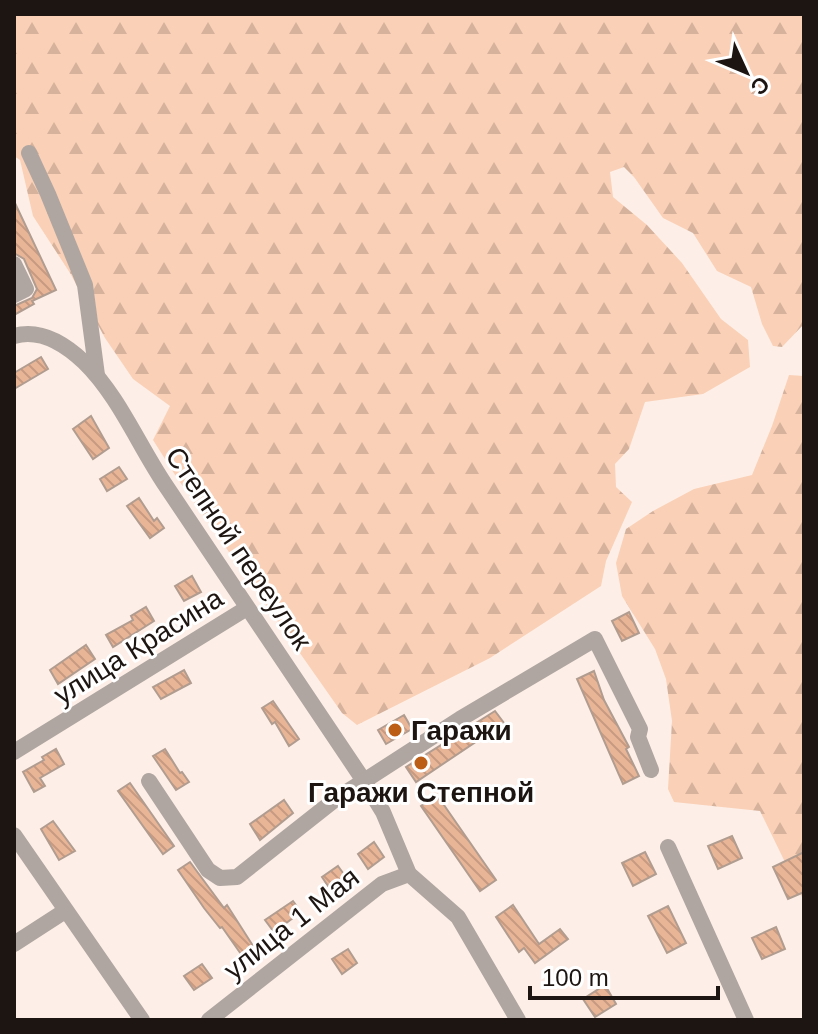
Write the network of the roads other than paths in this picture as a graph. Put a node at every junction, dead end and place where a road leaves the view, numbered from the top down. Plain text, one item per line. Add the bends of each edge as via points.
1 (29, 153) dead end
2 (14, 264) edge
3 (14, 295) edge
4 (14, 336) edge
5 (97, 376) junction
6 (247, 608) junction
7 (14, 752) edge
8 (651, 770) dead end
9 (149, 781) dead end
10 (364, 781) junction
11 (14, 835) edge
12 (668, 847) dead end
13 (409, 874) junction
14 (65, 911) junction
15 (14, 944) edge
16 (142, 1020) edge
17 (209, 1020) edge
18 (518, 1020) edge
19 (746, 1020) edge

1 - 5 street via 85,285
2 - 3 street via 26,289
4 - 5 street, Степной переулок via 37,333 68,348
5 - 6 street, Степной переулок
6 - 7 street, улица Красина
6 - 10 street, Степной переулок
8 - 10 street via 638,737 640,729 595,639
9 - 10 street via 208,870 220,878 237,877
10 - 13 street, Степной переулок
11 - 14 street
12 - 19 street
13 - 17 street, улица 1 Мая via 382,884
13 - 18 street, Степной переулок via 458,917
14 - 15 street
14 - 16 street

